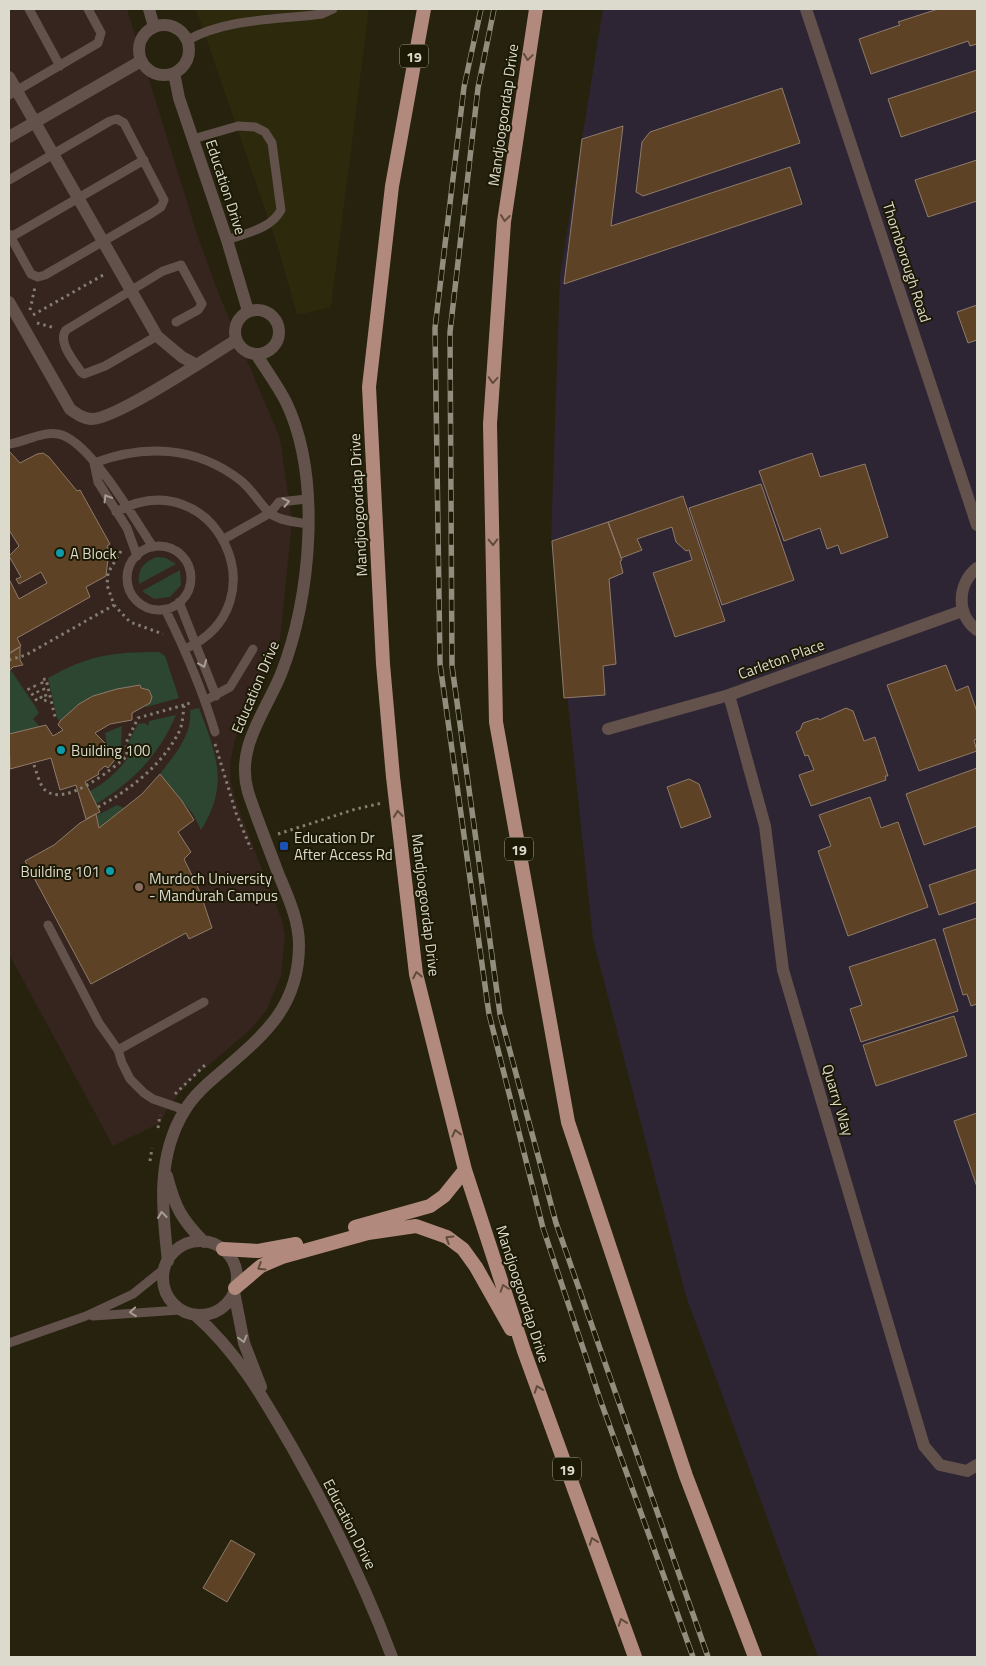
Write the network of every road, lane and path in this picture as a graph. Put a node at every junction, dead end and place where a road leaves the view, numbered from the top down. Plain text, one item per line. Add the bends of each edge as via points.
1 (28, 9) edge
2 (88, 9) edge
3 (149, 9) edge
4 (333, 9) edge
5 (424, 9) edge
6 (536, 9) edge
7 (806, 9) edge
8 (154, 27) junction
9 (188, 40) junction
10 (141, 61) junction
11 (60, 66) junction
12 (174, 74) junction
13 (9, 77) edge
14 (13, 93) edge
15 (35, 122) junction
16 (9, 138) edge
17 (193, 139) junction
18 (53, 154) junction
19 (144, 160) junction
20 (9, 180) edge
21 (79, 198) junction
22 (10, 236) edge
23 (227, 240) junction
24 (103, 241) junction
25 (118, 266) junction
26 (38, 277) junction
27 (131, 290) junction
28 (9, 302) edge
29 (248, 311) junction
30 (28, 318) junction
31 (176, 322) dead end
32 (66, 330) junction
33 (157, 336) junction
34 (236, 340) junction
35 (256, 354) junction
36 (197, 364) junction
37 (9, 444) edge
38 (94, 463) junction
39 (307, 499) junction
40 (126, 507) junction
41 (116, 512) junction
42 (270, 513) junction
43 (308, 524) junction
44 (977, 525) edge
45 (224, 539) junction
46 (123, 546) dead end
47 (153, 547) junction
48 (137, 556) junction
49 (977, 568) edge
50 (179, 602) junction
51 (114, 605) junction
52 (165, 609) junction
53 (962, 611) junction
54 (977, 630) edge
55 (164, 635) dead end
56 (195, 645) junction
57 (185, 649) junction
58 (253, 649) dead end
59 (9, 660) edge
60 (34, 685) dead end
61 (28, 688) dead end
62 (729, 695) junction
63 (216, 696) junction
64 (200, 700) junction
65 (37, 701) dead end
66 (184, 705) junction
67 (55, 718) dead end
68 (608, 729) dead end
69 (214, 737) joint
70 (34, 765) dead end
71 (396, 800) junction
72 (98, 807) dead end
73 (278, 834) dead end
74 (252, 851) dead end
75 (48, 925) dead end
76 (204, 1002) dead end
77 (118, 1050) junction
78 (208, 1062) dead end
79 (174, 1095) dead end
80 (185, 1110) junction
81 (165, 1168) junction
82 (465, 1170) junction
83 (204, 1242) junction
84 (222, 1249) junction
85 (166, 1265) junction
86 (235, 1290) junction
87 (180, 1310) junction
88 (195, 1315) junction
89 (86, 1316) junction
90 (9, 1342) edge
91 (524, 1351) junction
92 (270, 1410) junction
93 (977, 1466) edge
94 (392, 1657) edge
95 (635, 1657) edge
96 (754, 1657) edge

1 - 11 lane
2 - 11 lane via 101,33 98,43
3 - 8 street
4 - 9 lane via 322,14 226,26
5 - 71 highway, Mandjoogoordap Drive / 19 via 392,186 369,387 383,664
6 -> 96 highway, Mandjoogoordap Drive / 19 via 504,222 490,424 496,722 568,1122 686,1476
7 - 44 street, Thornborough Road
8 - 9 street via 178,28
8 - 10 street via 139,45
9 - 12 street via 189,56
10 - 12 street via 159,75
10 - 15 street
11 - 14 lane
12 - 17 street, Education Drive
13 - 14 street
14 - 15 street
15 - 16 street
15 - 18 street
17 - 23 street, Education Drive
17 - 23 lane via 238,126 265,132 272,143 281,210 267,226
18 - 19 lane via 117,119 124,123
18 - 20 lane
18 - 21 street
19 - 21 lane
19 - 24 lane via 164,200 161,207
21 - 22 lane
21 - 24 street
22 - 26 lane via 31,274
23 - 29 street, Education Drive
24 - 25 street
24 - 26 lane
25 - 27 street
25 - 30 path
26 - 30 path
27 - 31 lane via 163,271 181,265 202,304 198,310
27 - 32 lane
27 - 33 street
28 - 36 street via 59,392 79,416 91,419 118,412
29 - 34 street via 235,326
29 - 35 street via 255,309 269,313 279,331 275,345
30 - 32 path
32 - 33 lane via 63,343 84,374 105,366
33 - 36 street via 182,357
34 - 35 street via 244,350
34 - 36 street
35 - 39 street, Education Drive via 286,402 293,420 304,464
37 - 38 lane via 58,434 80,445
38 - 40 lane
41 -> 38 lane via 98,482
38 - 42 lane via 115,455 151,450 180,452 202,458 240,480
42 -> 39 lane via 279,502
39 - 43 street, Education Drive
40 - 41 lane
40 - 45 lane via 151,501 176,502 203,516
40 - 47 lane
41 - 48 lane via 132,538
42 - 43 lane
42 - 45 lane
43 - 80 street, Education Drive via 300,614 281,674 250,738 245,762 248,792 296,919 299,944 296,976 286,1004 270,1028 206,1085
45 - 56 lane via 233,568 234,584 230,599 216,626
46 - 51 path via 108,573 107,585
47 - 48 lane
47 - 50 lane via 178,552 188,565 188,590
48 - 52 lane via 127,572 132,595 147,608
49 - 53 street via 965,581
50 - 52 lane
50 - 56 lane
51 - 55 path via 130,622
51 - 59 path via 26,655
52 - 57 lane
53 - 54 street
53 - 62 street, Carleton Place
56 - 57 lane
56 -> 63 lane
57 - 64 lane
58 - 63 lane via 230,687
60 - 67 path via 43,701 46,700 41,680 46,679
61 - 65 path
62 - 68 street, Carleton Place
62 - 93 street, Quarry Way via 765,826 783,970 924,1446 940,1465 967,1471
63 - 64 lane
64 - 66 path
64 - 69 lane
66 - 70 path via 138,718 126,743 127,756 108,773 81,788 60,796 52,794 42,786
66 - 72 path via 179,732 150,770 123,794
69 - 74 path via 236,813
71 - 73 path
82 -> 71 highway, Mandjoogoordap Drive / 19 via 416,974
75 - 77 lane via 99,1023
76 - 77 lane
77 - 80 lane via 130,1078 144,1093
78 - 79 path
80 - 81 street, Education Drive via 173,1135
81 - 83 street via 178,1212
85 -> 81 street, Education Drive via 162,1207
82 - 84 highway via 444,1196 430,1206 275,1249 258,1252
91 -> 82 highway, Mandjoogoordap Drive / 19
83 - 84 street
83 - 85 street via 183,1246
84 - 86 street via 235,1267
85 - 87 street via 163,1281 166,1292
85 - 89 lane via 133,1294
86 - 88 street via 219,1310
91 -> 86 highway via 470,1257 447,1237 416,1226 368,1233 282,1257 261,1266
86 -> 92 street, Education Drive via 244,1343
87 - 88 street
87 -> 89 lane
88 - 92 street, Education Drive via 222,1342
89 - 90 lane
95 -> 91 highway, Mandjoogoordap Drive / 19
92 - 94 street, Education Drive via 338,1534 368,1596

